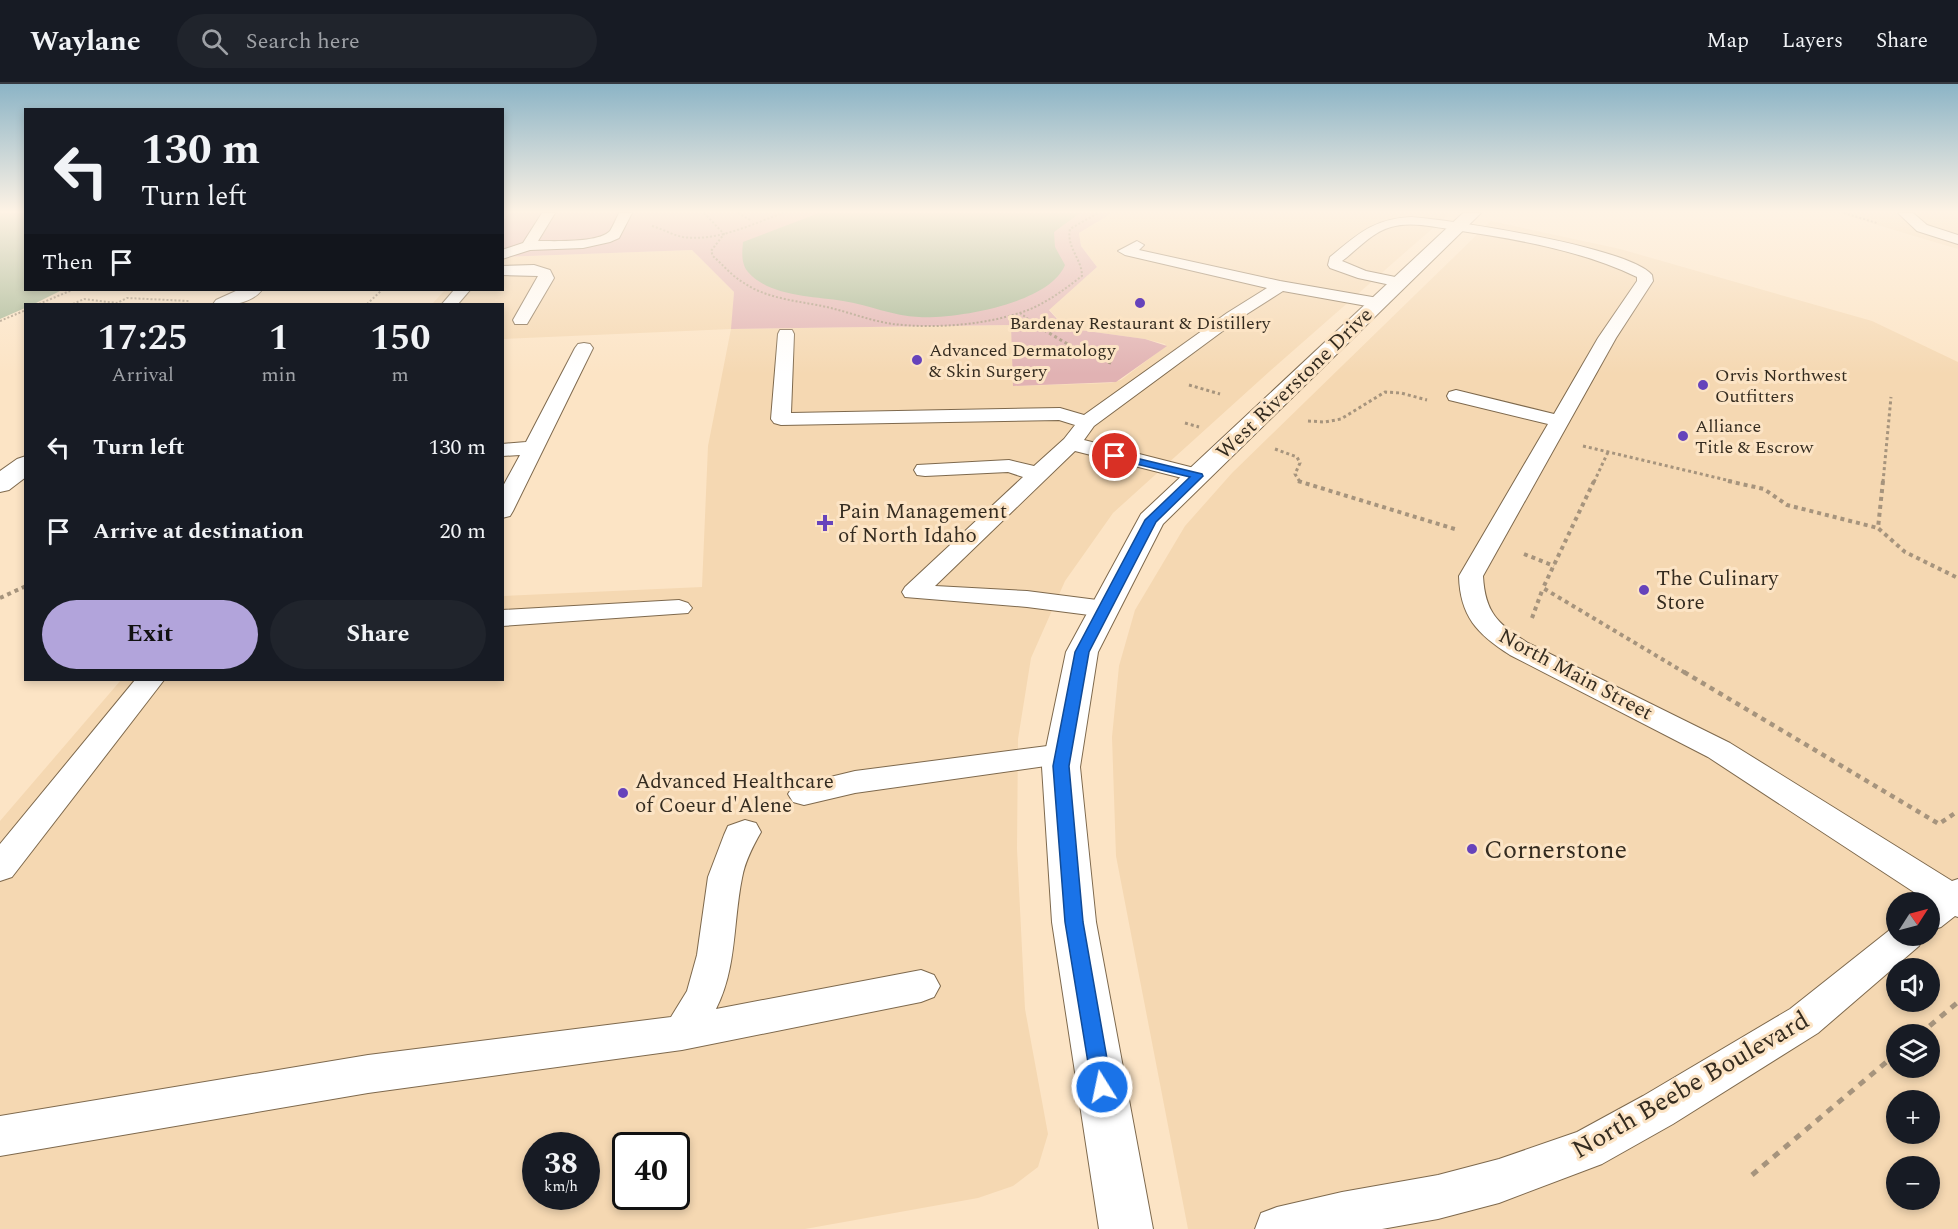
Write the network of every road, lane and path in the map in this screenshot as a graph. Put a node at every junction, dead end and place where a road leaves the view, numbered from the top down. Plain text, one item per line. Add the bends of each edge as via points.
1 (724, 266) edge
2 (1082, 266) edge
3 (1193, 266) edge
4 (1339, 266) edge
5 (1417, 266) edge
6 (1628, 266) edge
7 (504, 271) edge
8 (1280, 286) junction
9 (70, 291) edge
10 (250, 291) edge
11 (381, 291) edge
12 (461, 291) edge
13 (1389, 292) junction
14 (41, 303) edge
15 (75, 303) edge
16 (117, 303) edge
17 (117, 303) edge
18 (224, 303) edge
19 (368, 303) edge
20 (451, 303) edge
21 (24, 311) edge
22 (521, 320) dead end
23 (0, 321) edge
24 (786, 334) dead end
25 (585, 348) dead end
26 (1456, 396) dead end
27 (1891, 397) dead end
28 (1428, 400) dead end
29 (1308, 421) dead end
30 (1087, 422) junction
31 (1185, 423) dead end
32 (1556, 428) junction
33 (1237, 438) junction
34 (1071, 443) junction
35 (534, 448) junction
36 (504, 450) edge
37 (1608, 452) junction
38 (24, 466) edge
39 (925, 470) dead end
40 (1038, 474) junction
41 (1198, 476) junction
42 (0, 484) edge
43 (504, 507) edge
44 (1878, 528) junction
45 (1492, 540) junction
46 (1554, 566) junction
47 (1958, 578) edge
48 (24, 587) edge
49 (0, 598) edge
50 (680, 608) dead end
51 (1105, 609) junction
52 (504, 618) edge
53 (149, 681) edge
54 (1064, 755) junction
55 (804, 794) dead end
56 (1958, 811) edge
57 (745, 832) dead end
58 (0, 868) edge
59 (1949, 903) edge
60 (1894, 946) edge
61 (921, 987) dead end
62 (1958, 1002) edge
63 (1932, 1024) edge
64 (682, 1033) junction
65 (1886, 1062) edge
66 (0, 1136) edge
67 (1752, 1175) dead end
68 (1126, 1229) edge
69 (1276, 1229) edge

1 - 2 path via 767,294 915,326 1028,310 1056,296 1082,276
3 - 8 lane
4 - 13 lane via 1363,275
5 - 13 street, West Riverstone Drive
6 - 32 lane, North Main Street via 1644,275 1645,281
7 - 22 lane via 545,273 546,278
8 - 13 lane via 1330,296
8 - 30 lane
9 - 14 path
10 - 18 street
11 - 19 path
12 - 20 lane
13 - 33 street, West Riverstone Drive
15 - 16 path via 84,299
17 - 18 path via 127,298
21 - 23 path
24 - 30 lane via 781,419 1060,414
25 - 35 lane
26 - 32 lane
27 - 44 path
28 - 29 path via 1381,393 1353,415 1338,421
30 - 34 lane
31 - 33 path
32 - 37 path via 1575,444
32 - 45 lane, North Main Street
33 - 41 street, West Riverstone Drive
33 - 45 path via 1297,458 1298,481 1310,486
34 - 40 lane
34 - 41 lane
35 - 36 lane
35 - 43 lane
37 - 44 path via 1764,489 1787,505
37 - 46 path
38 - 42 street
39 - 40 lane via 1009,466
40 - 51 lane via 914,592 1027,599
41 - 51 street, West Riverstone Drive via 1151,520
44 - 47 path via 1905,554
45 - 46 path
45 - 59 lane, North Main Street via 1471,576 1470,597 1478,616 1502,639 1719,750
46 - 56 path via 1544,588 1939,824
48 - 49 path
50 - 52 lane
51 - 54 street, West Riverstone Drive via 1082,652
53 - 58 lane
54 - 55 lane via 855,782
54 - 68 street, West Riverstone Drive via 1061,766 1074,922
57 - 64 lane via 740,835 725,877 715,955 704,996
60 - 69 lane, North Beebe Boulevard via 1804,1021 1587,1149 1499,1181 1438,1197
61 - 64 lane
62 - 63 path
64 - 66 lane via 368,1074
65 - 67 path

